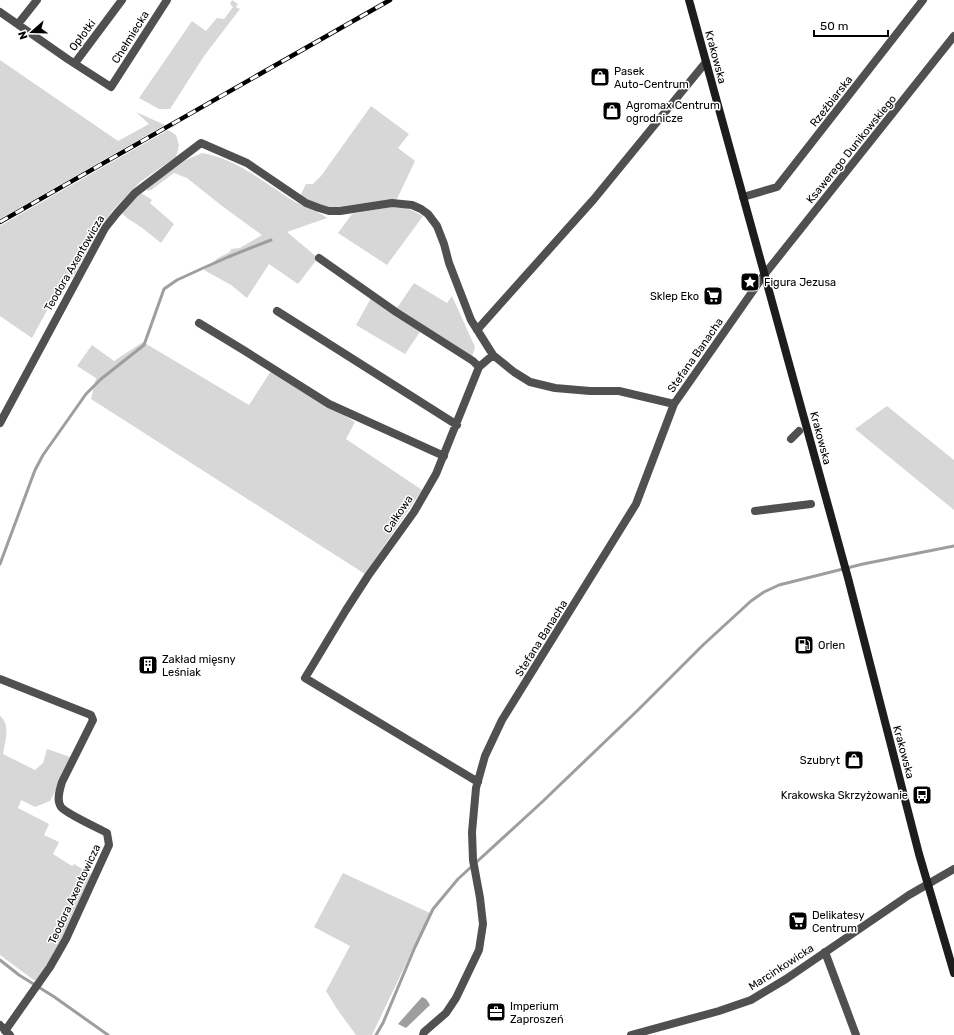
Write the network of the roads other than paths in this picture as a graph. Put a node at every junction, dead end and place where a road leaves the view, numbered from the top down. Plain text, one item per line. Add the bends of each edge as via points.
1 (37, 0) edge
2 (122, 0) edge
3 (167, 0) edge
4 (689, 0) edge
5 (923, 0) edge
6 (0, 12) edge
7 (18, 24) junction
8 (954, 36) edge
9 (706, 62) junction
10 (74, 63) junction
11 (743, 197) junction
12 (319, 258) dead end
13 (764, 275) junction
14 (277, 311) dead end
15 (199, 323) dead end
16 (477, 330) junction
17 (493, 356) junction
18 (479, 367) junction
19 (674, 404) junction
20 (0, 423) edge
21 (457, 425) junction
22 (799, 430) dead end
23 (792, 439) dead end
24 (444, 456) junction
25 (811, 504) dead end
26 (755, 511) dead end
27 (0, 679) edge
28 (478, 782) junction
29 (954, 869) edge
30 (928, 884) junction
31 (825, 952) junction
32 (954, 973) edge
33 (5, 1030) edge
34 (423, 1035) edge
35 (631, 1035) edge
36 (856, 1035) edge

1 - 7 street
2 - 10 street, Opłotki
3 - 10 street, Chełmiecka via 112,87
4 - 9 main road, Krakowska
5 - 11 street, Rzeźbiarska via 777,187
6 - 7 street
7 - 10 street
8 - 13 street, Ksawerego Dunikowskiego
9 - 11 main road, Krakowska
9 - 16 street via 594,199
11 - 13 main road, Krakowska
12 - 18 street
13 - 19 street, Stefana Banacha
13 - 30 main road, Krakowska via 848,578
14 - 21 street
15 - 24 street via 329,404
16 - 17 street
16 - 20 street, Teodora Axentowicza via 471,320 437,226 421,208 392,203 329,211 306,203 247,163 201,143 135,193 105,228
17 - 18 street
17 - 19 street via 530,382 555,388 619,391
18 - 21 street, Całkowa
19 - 28 street, Stefana Banacha via 636,504 502,720 485,756
21 - 24 street, Całkowa
22 - 23 street
24 - 28 street, Całkowa via 414,512 368,576 305,678
25 - 26 street
27 - 33 street, Teodora Axentowicza via 91,715 93,720 62,782 59,802 67,812 107,833 109,845 50,968
28 - 34 street, Stefana Banacha via 472,832 483,924 479,950 456,998 446,1013
29 - 30 street, Marcinkowicka
30 - 31 street, Marcinkowicka
30 - 32 main road, Krakowska
31 - 35 street, Marcinkowicka via 751,1000
31 - 36 street

